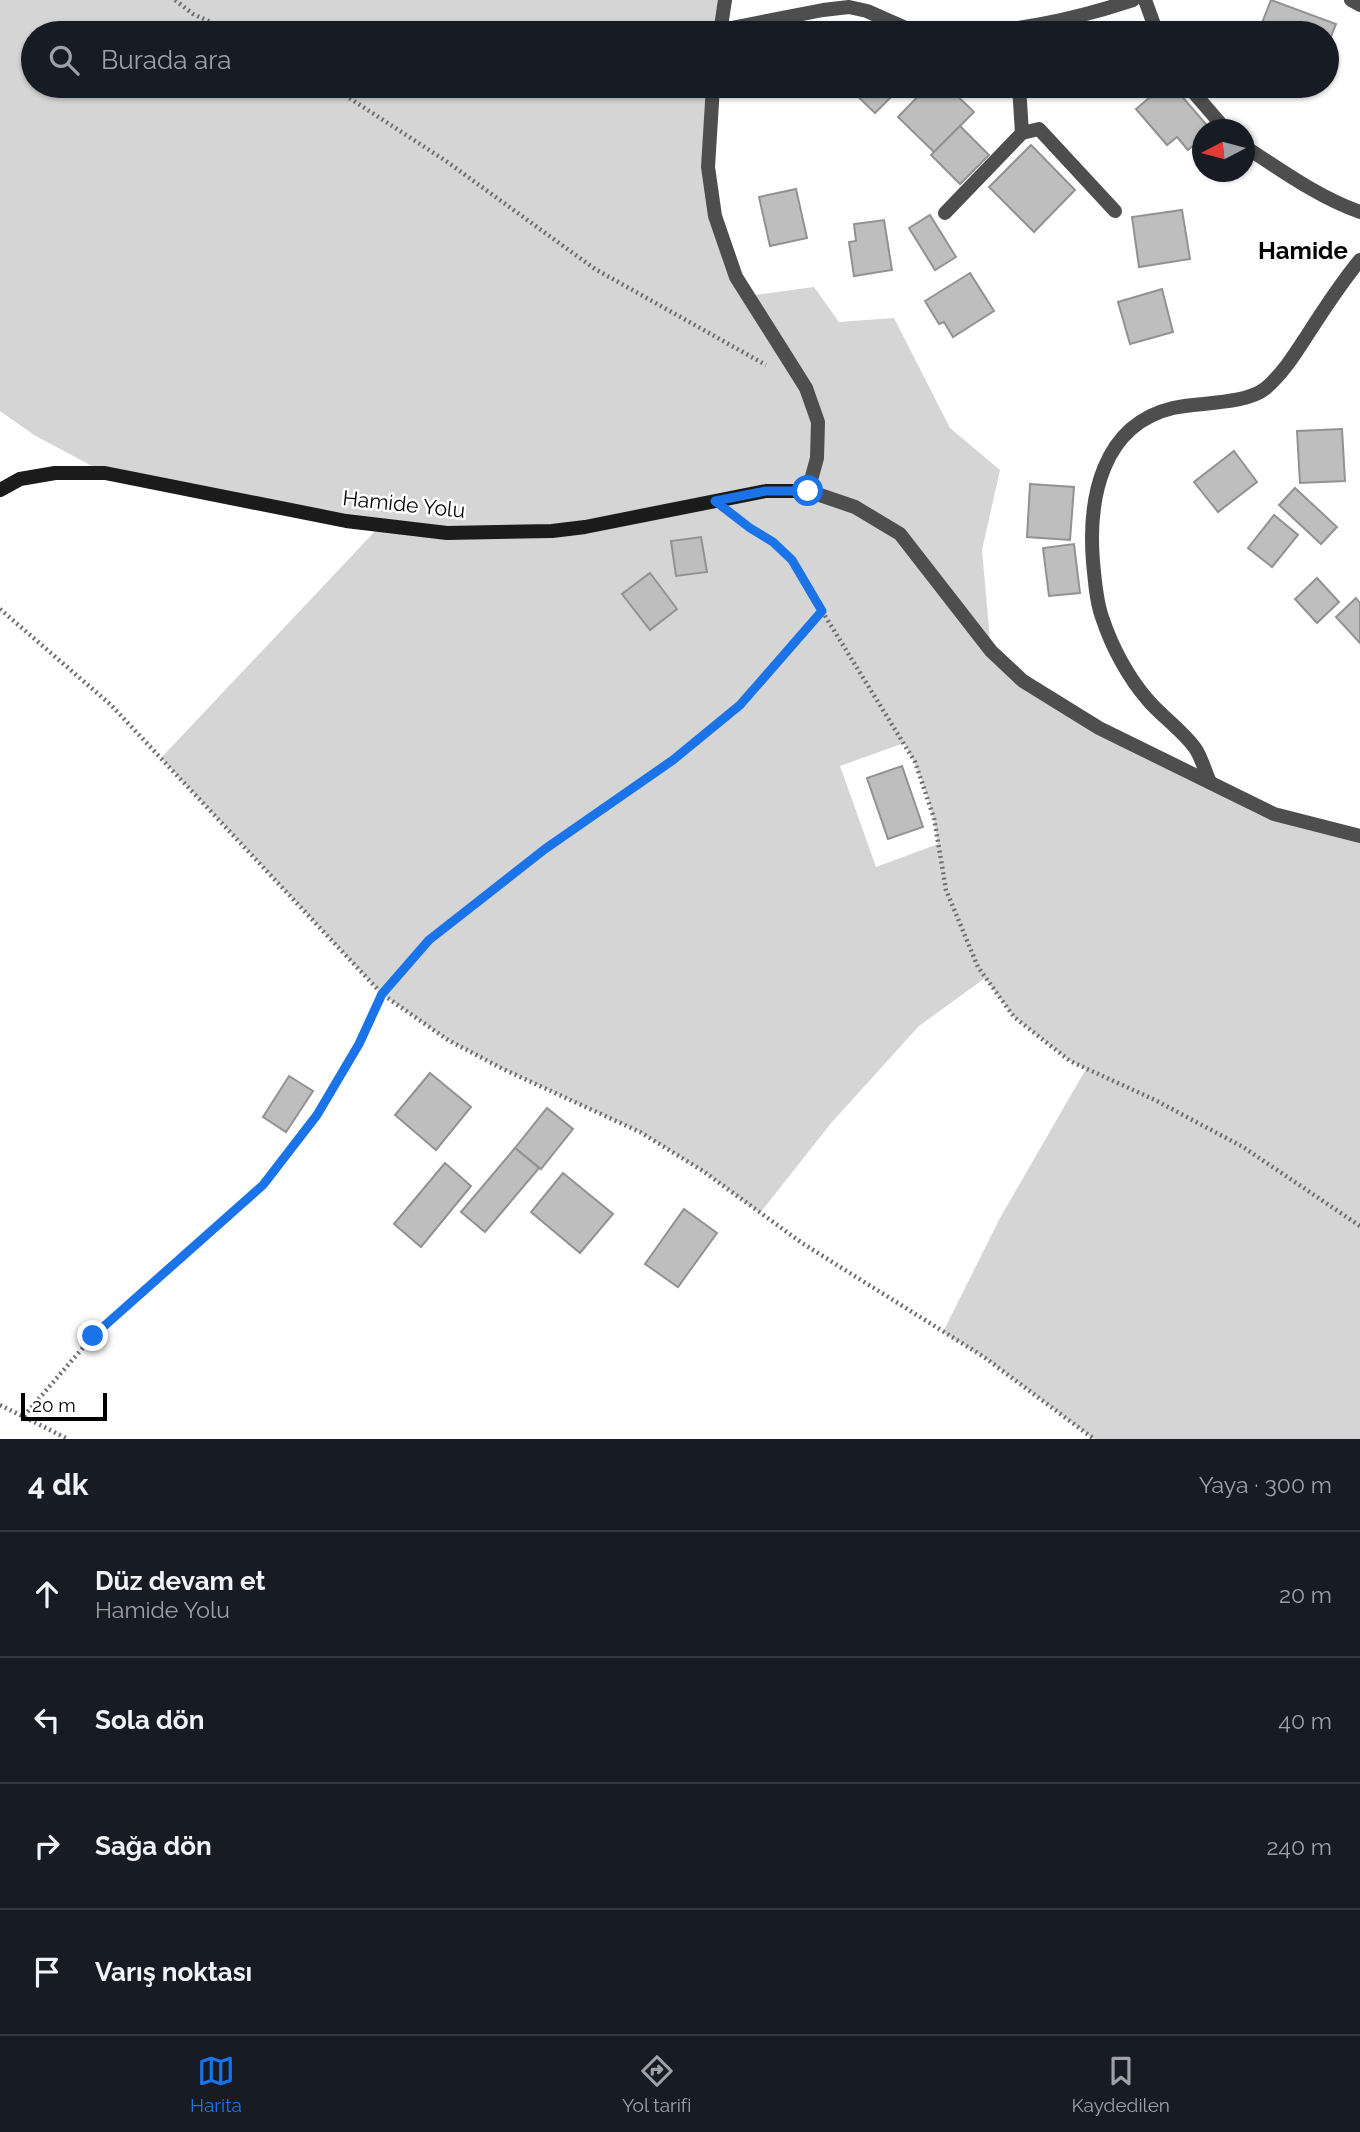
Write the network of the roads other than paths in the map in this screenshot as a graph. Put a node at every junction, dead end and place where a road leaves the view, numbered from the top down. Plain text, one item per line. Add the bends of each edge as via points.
1 (725, 0) edge
2 (1133, 0) edge
3 (1145, 0) edge
4 (1351, 0) edge
5 (1360, 5) edge
6 (722, 21) edge
7 (769, 21) edge
8 (890, 21) edge
9 (1061, 21) edge
10 (1153, 21) edge
11 (712, 98) edge
12 (1020, 98) edge
13 (1198, 98) edge
14 (1216, 119) edge
15 (1022, 133) junction
16 (1255, 153) edge
17 (1115, 211) dead end
18 (1360, 212) edge
19 (945, 213) dead end
20 (1360, 260) edge
21 (0, 490) edge
22 (808, 491) junction
23 (1210, 782) junction
24 (1360, 836) edge

1 - 6 street
2 - 9 street
3 - 10 street
4 - 5 street
7 - 8 street via 849,7
11 - 22 street via 708,167 715,216 736,277 806,388 818,422 817,458
12 - 15 street
13 - 14 street
15 - 17 street via 1039,129
15 - 19 street
16 - 18 street via 1295,180
20 - 23 street via 1287,367 1263,390 1230,401 1147,416 1103,467 1094,494 1091,539 1102,620 1133,680 1195,749
21 - 22 street, Hamide Yolu via 20,479 55,473 105,473 346,521 447,533 552,531 766,491
22 - 23 street via 855,507 900,534 991,651 1023,681 1100,728
23 - 24 street via 1274,814

